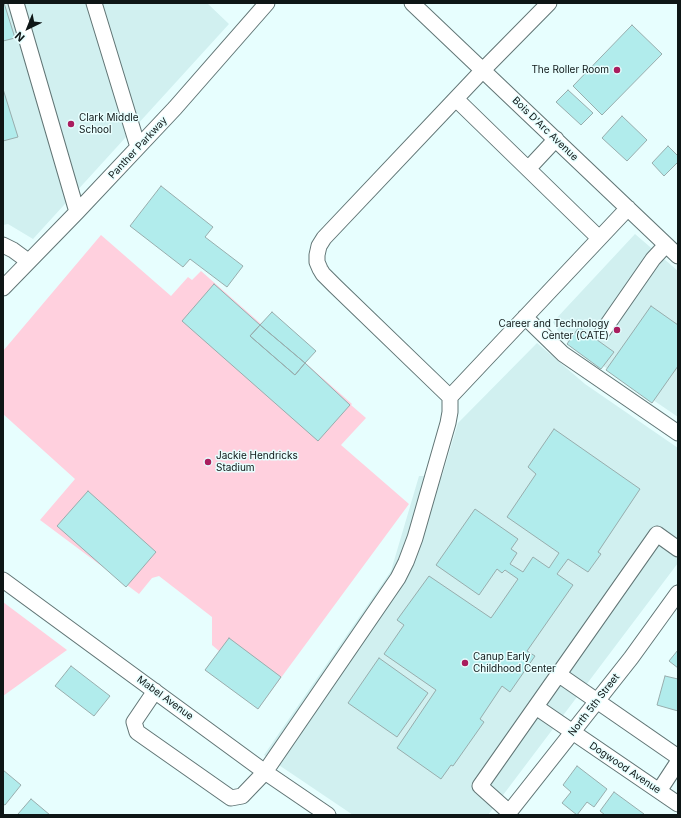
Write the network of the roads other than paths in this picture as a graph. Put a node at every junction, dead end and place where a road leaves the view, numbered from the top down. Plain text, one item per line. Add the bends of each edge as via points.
1 (16, 3) edge
2 (94, 3) edge
3 (267, 3) edge
4 (412, 3) edge
5 (549, 3) edge
6 (483, 70) junction
7 (456, 99) junction
8 (556, 139) junction
9 (138, 147) junction
10 (528, 169) junction
11 (628, 208) junction
12 (77, 212) junction
13 (599, 238) junction
14 (3, 245) edge
15 (666, 245) junction
16 (678, 256) edge
17 (28, 261) junction
18 (3, 288) edge
19 (525, 317) junction
20 (603, 331) dead end
21 (450, 396) junction
22 (678, 433) edge
23 (678, 548) edge
24 (3, 580) edge
25 (678, 593) edge
26 (558, 674) junction
27 (155, 691) junction
28 (596, 701) junction
29 (536, 707) junction
30 (572, 732) junction
31 (678, 757) edge
32 (678, 762) edge
33 (265, 772) junction
34 (658, 791) junction
35 (678, 804) edge
36 (508, 813) edge
37 (328, 815) edge

1 - 12 street
2 - 9 street
3 - 9 street, Panther Parkway
4 - 6 street, Bois D'Arc Avenue
5 - 6 street
6 - 7 street
6 - 8 street, Bois D'Arc Avenue
7 - 10 street
7 - 21 street via 324,238 317,255 322,274
8 - 10 street
8 - 11 street, Bois D'Arc Avenue
9 - 12 street, Panther Parkway
10 - 13 street
11 - 13 street
11 - 15 street, Bois D'Arc Avenue
12 - 17 street, Panther Parkway
13 - 19 street
14 - 17 street
15 - 16 street, Bois D'Arc Avenue
15 - 20 street via 653,259
17 - 18 street, Panther Parkway
19 - 21 street
19 - 22 street via 563,354
21 - 33 street via 448,423 406,562 398,578
23 - 26 street via 657,534
24 - 27 street, Mabel Avenue
25 - 28 street, North 5th Street
26 - 28 street
26 - 29 street
27 - 33 street, Mabel Avenue
27 - 33 street via 134,722 137,732 231,798 242,796
28 - 30 street, North 5th Street
28 - 31 street
29 - 30 street, Dogwood Avenue
29 - 36 street via 480,786
30 - 34 street, Dogwood Avenue
30 - 36 street, North 5th Street
32 - 34 street
33 - 37 street, Mabel Avenue
34 - 35 street, Dogwood Avenue

